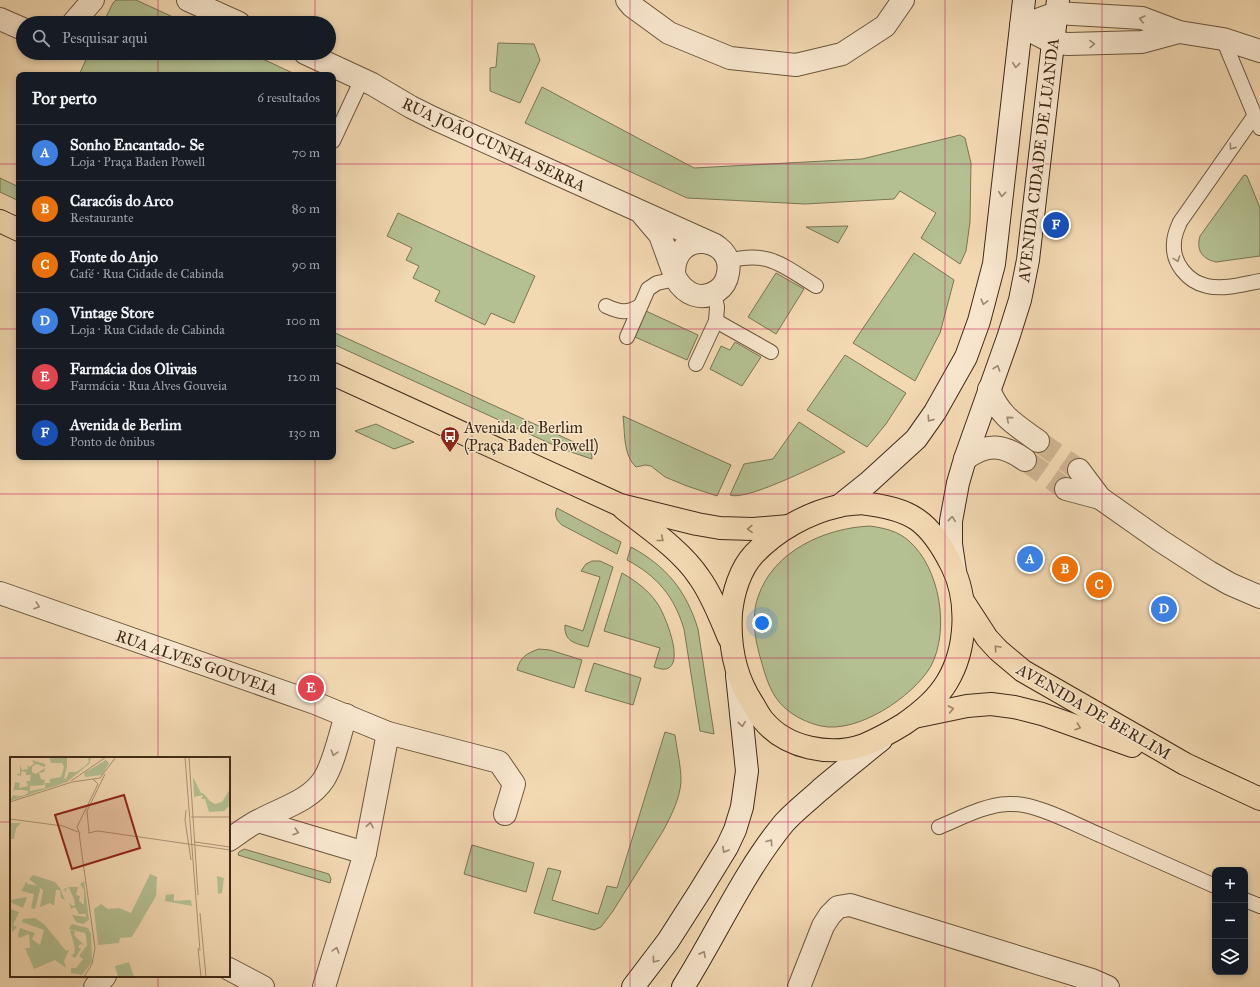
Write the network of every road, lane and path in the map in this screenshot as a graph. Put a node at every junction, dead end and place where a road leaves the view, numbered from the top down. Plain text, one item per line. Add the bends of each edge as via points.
1 (93, 0) edge
2 (188, 0) edge
3 (627, 0) edge
4 (904, 0) edge
5 (1024, 0) edge
6 (1057, 6) edge
7 (79, 16) edge
8 (223, 16) edge
9 (0, 19) edge
10 (16, 26) edge
11 (1021, 26) junction
12 (1178, 32) junction
13 (1223, 39) junction
14 (1054, 43) junction
15 (1260, 51) edge
16 (313, 60) edge
17 (324, 69) edge
18 (335, 72) edge
19 (336, 72) edge
20 (362, 79) junction
21 (1257, 122) edge
22 (336, 135) edge
23 (641, 212) junction
24 (0, 221) edge
25 (16, 229) edge
26 (721, 253) junction
27 (675, 275) junction
28 (1260, 281) edge
29 (816, 286) dead end
30 (714, 293) junction
31 (606, 306) dead end
32 (640, 306) junction
33 (716, 321) junction
34 (627, 337) dead end
35 (771, 352) dead end
36 (696, 364) dead end
37 (336, 375) edge
38 (989, 389) junction
39 (1038, 441) tunnel mouth
40 (965, 459) junction
41 (1025, 460) tunnel mouth
42 (1079, 470) tunnel mouth
43 (1066, 489) tunnel mouth
44 (1100, 498) junction
45 (620, 505) junction
46 (839, 506) junction
47 (789, 526) junction
48 (955, 572) junction
49 (0, 593) edge
50 (1260, 597) edge
51 (962, 600) junction
52 (731, 644) junction
53 (737, 672) junction
54 (346, 715) junction
55 (913, 718) junction
56 (891, 732) junction
57 (388, 733) junction
58 (1184, 764) junction
59 (1260, 798) edge
60 (505, 814) dead end
61 (258, 821) junction
62 (939, 827) dead end
63 (230, 839) edge
64 (365, 853) junction
65 (1212, 885) edge
66 (1248, 901) edge
67 (1260, 906) edge
68 (230, 970) edge
69 (104, 977) edge
70 (95, 987) edge
71 (263, 987) edge
72 (324, 987) edge
73 (633, 987) edge
74 (683, 987) edge
75 (799, 987) edge
76 (1108, 987) edge

1 - 7 street
2 - 8 street
3 - 4 street via 669,32 730,58 796,66 842,54 885,26
5 - 11 street, AVENIDA CIDADE DE LUANDA
6 - 11 street
12 -> 6 street via 1142,18
6 - 14 street, AVENIDA CIDADE DE LUANDA
9 - 10 street
11 - 14 street
11 -> 46 street, AVENIDA CIDADE DE LUANDA via 994,264 979,321 966,357 935,412 916,439
12 - 13 street
14 -> 12 street via 1142,42
13 - 15 street
13 - 21 lane
38 -> 14 street, AVENIDA CIDADE DE LUANDA via 1020,300 1028,260
16 - 17 street, RUA JOÃO CUNHA SERRA
17 - 18 street, RUA JOÃO CUNHA SERRA
19 - 20 street, RUA JOÃO CUNHA SERRA
20 - 22 lane
20 - 23 street, RUA JOÃO CUNHA SERRA via 428,116
21 -> 28 lane via 1180,222 1173,244 1180,267 1187,276 1197,282 1219,287
23 - 26 street, RUA JOÃO CUNHA SERRA
23 - 27 street, RUA JOÃO CUNHA SERRA via 660,235
24 - 25 main road
26 - 27 street via 700,241 686,246 676,257
26 - 29 lane via 739,258 762,257 772,260
26 - 30 street via 729,270 723,285
27 - 30 street, RUA JOÃO CUNHA SERRA via 685,291 699,296
27 - 32 lane via 652,285
30 - 33 lane
31 - 32 lane via 623,312
32 - 34 lane
33 - 35 lane
33 - 36 lane
37 - 45 main road
39 -> 38 street via 1006,417 993,400
38 - 40 street, AVENIDA CIDADE DE LUANDA
40 - 41 street via 980,450 996,447 1006,449
48 -> 40 street, AVENIDA CIDADE DE LUANDA via 951,521
42 - 44 street
43 - 44 street
44 - 50 street via 1209,572
47 -> 45 main road via 720,528
45 -> 52 main road via 692,566 708,591
46 - 47 main road via 806,517
46 - 48 main road via 861,503 884,506 911,515 931,532
47 - 52 main road via 753,555 744,569 733,600
48 - 51 main road
49 -> 54 street, RUA ALVES GOUVEIA
51 - 55 main road via 964,625 957,663 947,683
58 -> 51 main road, AVENIDA DE BERLIM via 1008,660 987,638
52 - 53 main road
53 - 56 main road via 748,697 763,720 780,735 796,743 818,749 836,750 862,745
53 -> 73 street via 747,771 742,808 735,830 668,941
54 - 57 street, RUA ALVES GOUVEIA
54 -> 61 street via 329,768 317,788 307,797
55 - 56 main road
55 -> 58 main road, AVENIDA DE BERLIM via 967,706 991,704 1014,707 1042,714
74 -> 56 street via 770,840 802,805
57 - 60 street, RUA ALVES GOUVEIA via 499,762 514,784
64 -> 57 street
58 - 59 main road, AVENIDA DE BERLIM
61 - 63 street
61 -> 64 street
62 - 65 lane via 997,805 1023,805 1061,818
72 -> 64 street
66 - 67 lane
68 - 71 street
69 - 70 street
75 - 76 street via 823,926 838,907 850,905

